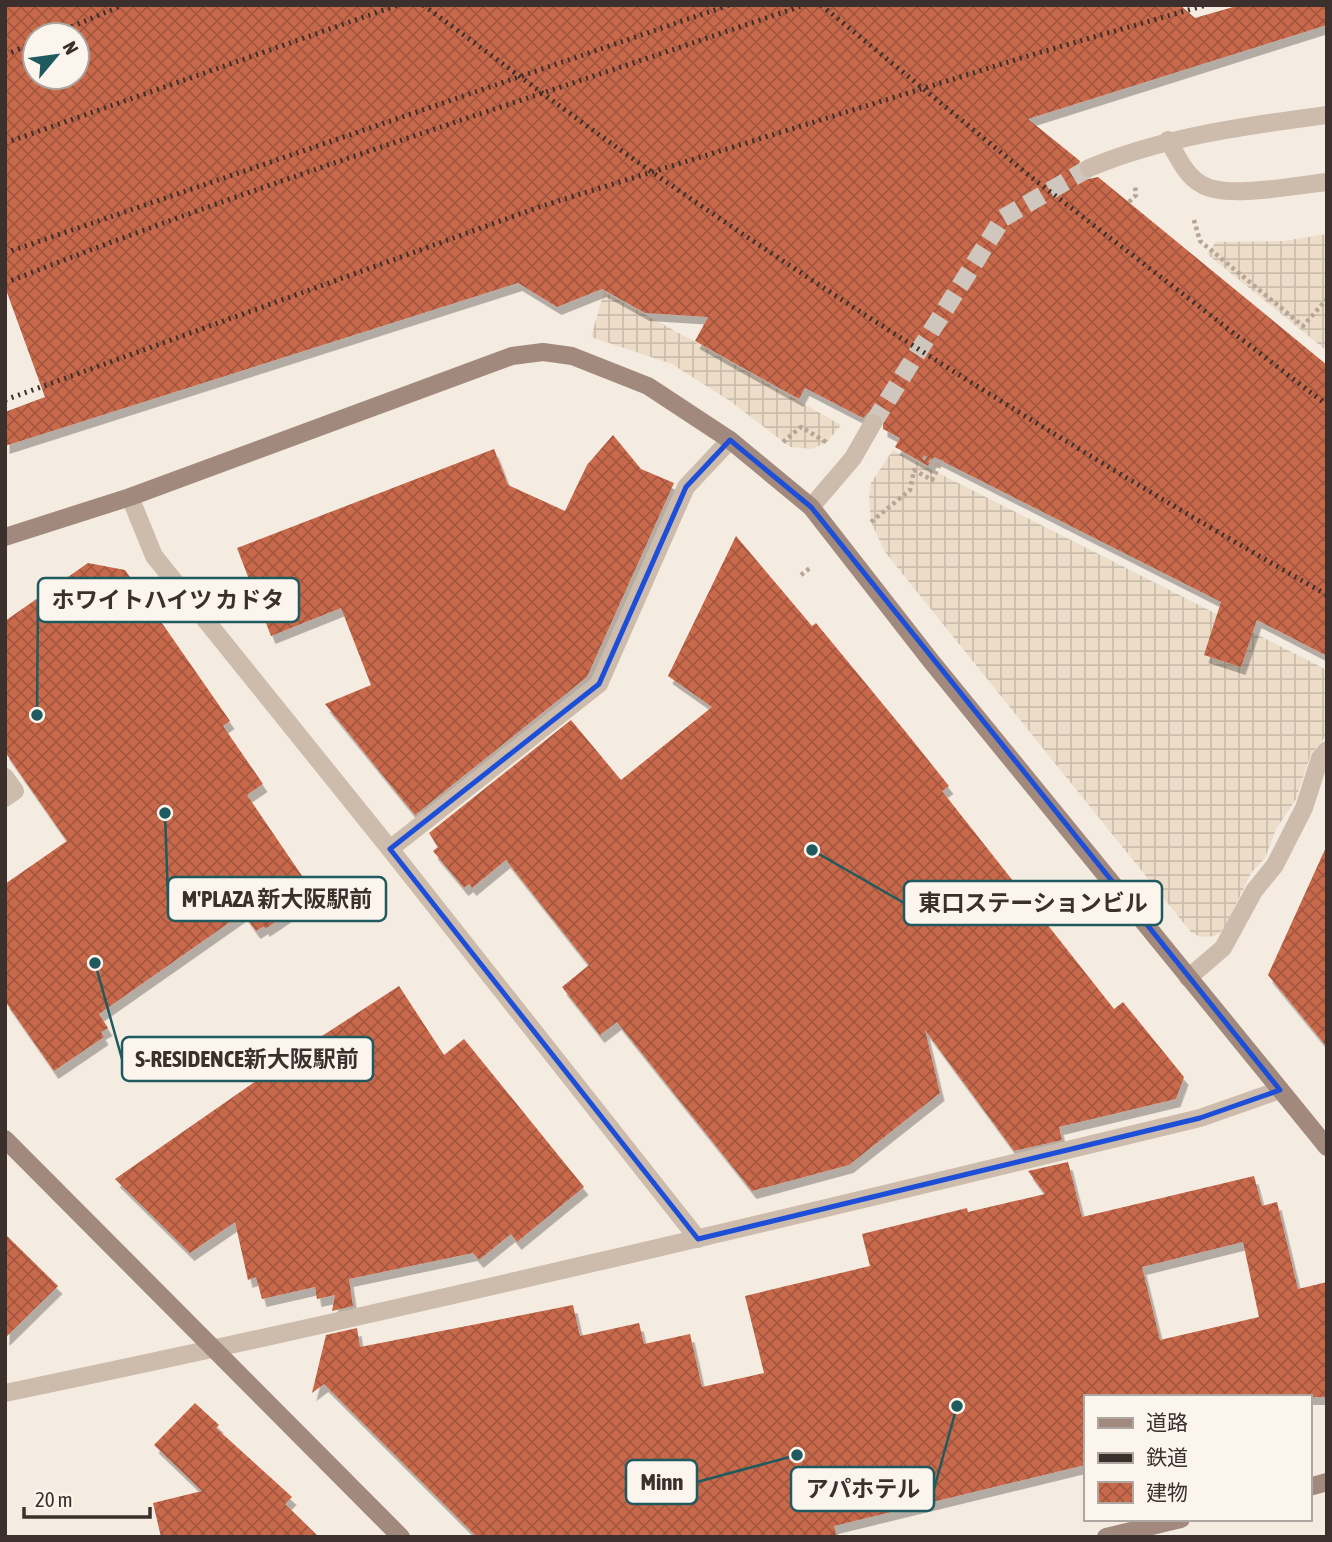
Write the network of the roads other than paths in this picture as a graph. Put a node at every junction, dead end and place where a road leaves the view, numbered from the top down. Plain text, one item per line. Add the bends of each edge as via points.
1 (1327, 115) edge
2 (1167, 140) junction
3 (1089, 169) tunnel mouth
4 (1327, 183) edge
5 (873, 423) tunnel mouth
6 (730, 440) junction
7 (130, 498) junction
8 (811, 507) junction
9 (5, 537) edge
10 (1327, 750) edge
11 (5, 777) edge
12 (5, 797) edge
13 (390, 849) junction
14 (1188, 978) junction
15 (1280, 1090) junction
16 (5, 1139) edge
17 (1327, 1147) edge
18 (698, 1240) junction
19 (212, 1350) junction
20 (5, 1393) edge
21 (1173, 1521) edge
22 (401, 1537) edge
23 (1106, 1537) edge

1 - 2 street
2 - 3 street
2 - 4 street via 1188,172 1201,184 1221,192
5 - 8 street via 853,458
6 - 7 street via 648,386 572,356 543,352 513,356
6 - 8 street
6 - 13 street via 686,488 599,684
7 - 9 street
7 - 13 street via 154,556
8 - 14 street
10 - 14 street via 1291,836 1254,891 1232,937
11 - 12 street via 15,791
13 - 18 street
14 - 15 street
15 - 17 street
15 - 18 street via 1200,1118
16 - 19 street
18 - 19 street
19 - 20 street
19 - 22 street
21 - 23 street

